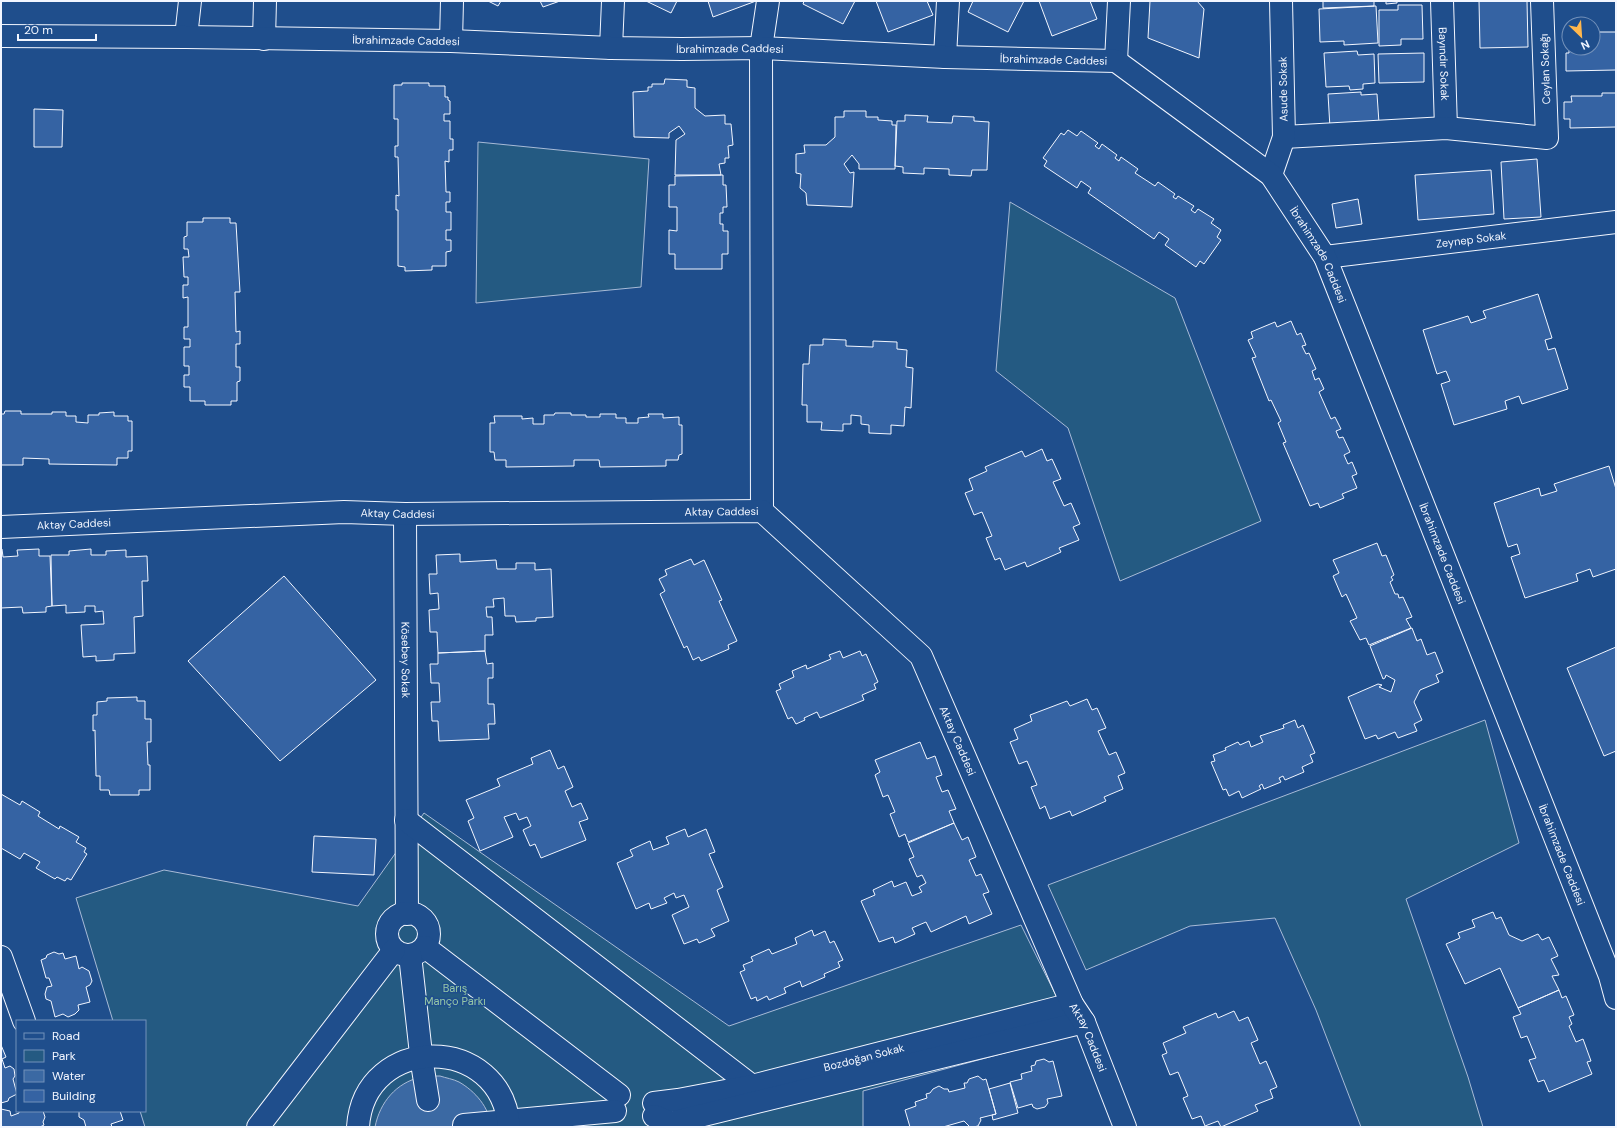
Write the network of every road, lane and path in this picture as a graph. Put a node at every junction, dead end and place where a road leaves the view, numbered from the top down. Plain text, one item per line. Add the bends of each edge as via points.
1 (190, 1) edge
2 (265, 1) edge
3 (452, 1) edge
4 (613, 1) edge
5 (768, 1) edge
6 (948, 1) edge
7 (1119, 1) edge
8 (1281, 1) edge
9 (1442, 1) edge
10 (1542, 1) edge
11 (1, 36) edge
12 (186, 37) junction
13 (264, 39) junction
14 (451, 41) junction
15 (611, 48) junction
16 (762, 48) junction
17 (945, 57) junction
18 (1116, 61) junction
19 (1446, 128) junction
20 (1284, 137) junction
21 (1271, 175) junction
22 (1616, 222) edge
23 (1325, 257) junction
24 (762, 511) junction
25 (405, 514) junction
26 (1, 527) edge
27 (406, 813) junction
28 (407, 914) junction
29 (409, 950) junction
30 (1, 957) edge
31 (1616, 998) edge
32 (1078, 1013) junction
33 (24, 1020) edge
34 (422, 1057) junction
35 (752, 1086) junction
36 (428, 1100) dead end
37 (617, 1113) edge
38 (652, 1117) edge
39 (508, 1124) edge
40 (464, 1126) dead end
41 (258, 1127) edge
42 (358, 1127) edge
43 (1125, 1127) edge

1 - 12 street
2 - 13 street
3 - 14 street
4 - 15 street
5 - 16 street
6 - 17 street
7 - 18 street
8 - 20 street, Asude Sokak
9 - 19 street, Bayındır Sokak
10 - 19 street, Ceylan Sokağı via 1547,138
11 - 12 street, İbrahimzade Caddesi
12 - 13 street, İbrahimzade Caddesi
13 - 14 street, İbrahimzade Caddesi
14 - 15 street, İbrahimzade Caddesi
15 - 16 street, İbrahimzade Caddesi
16 - 17 street, İbrahimzade Caddesi
16 - 24 street
17 - 18 street, İbrahimzade Caddesi
18 - 21 street, İbrahimzade Caddesi
19 - 20 street
20 - 21 street, Asude Sokak
21 - 23 street, İbrahimzade Caddesi
22 - 23 street, Zeynep Sokak
23 - 31 street, İbrahimzade Caddesi via 1604,961
24 - 25 street, Aktay Caddesi
24 - 32 street, Aktay Caddesi via 922,656
25 - 26 street, Aktay Caddesi via 344,512
25 - 27 street, Kösebey Sokak
27 - 28 street, Kösebey Sokak
27 - 35 street
28 - 29 street via 394,919 388,931 390,944
28 - 29 street via 419,917 428,928 428,941
29 - 34 street
29 - 37 street
29 - 41 street
30 - 33 street
32 - 35 street, Bozdoğan Sokak
32 - 38 street via 671,1124
32 - 43 street, Aktay Caddesi
34 - 36 street
34 - 39 street via 450,1058 469,1065 485,1077 498,1092 506,1110
34 - 42 street via 392,1068 377,1081 365,1098 358,1117
35 - 38 street, Bozdoğan Sokak via 678,1100
37 - 39 street
39 - 40 street

